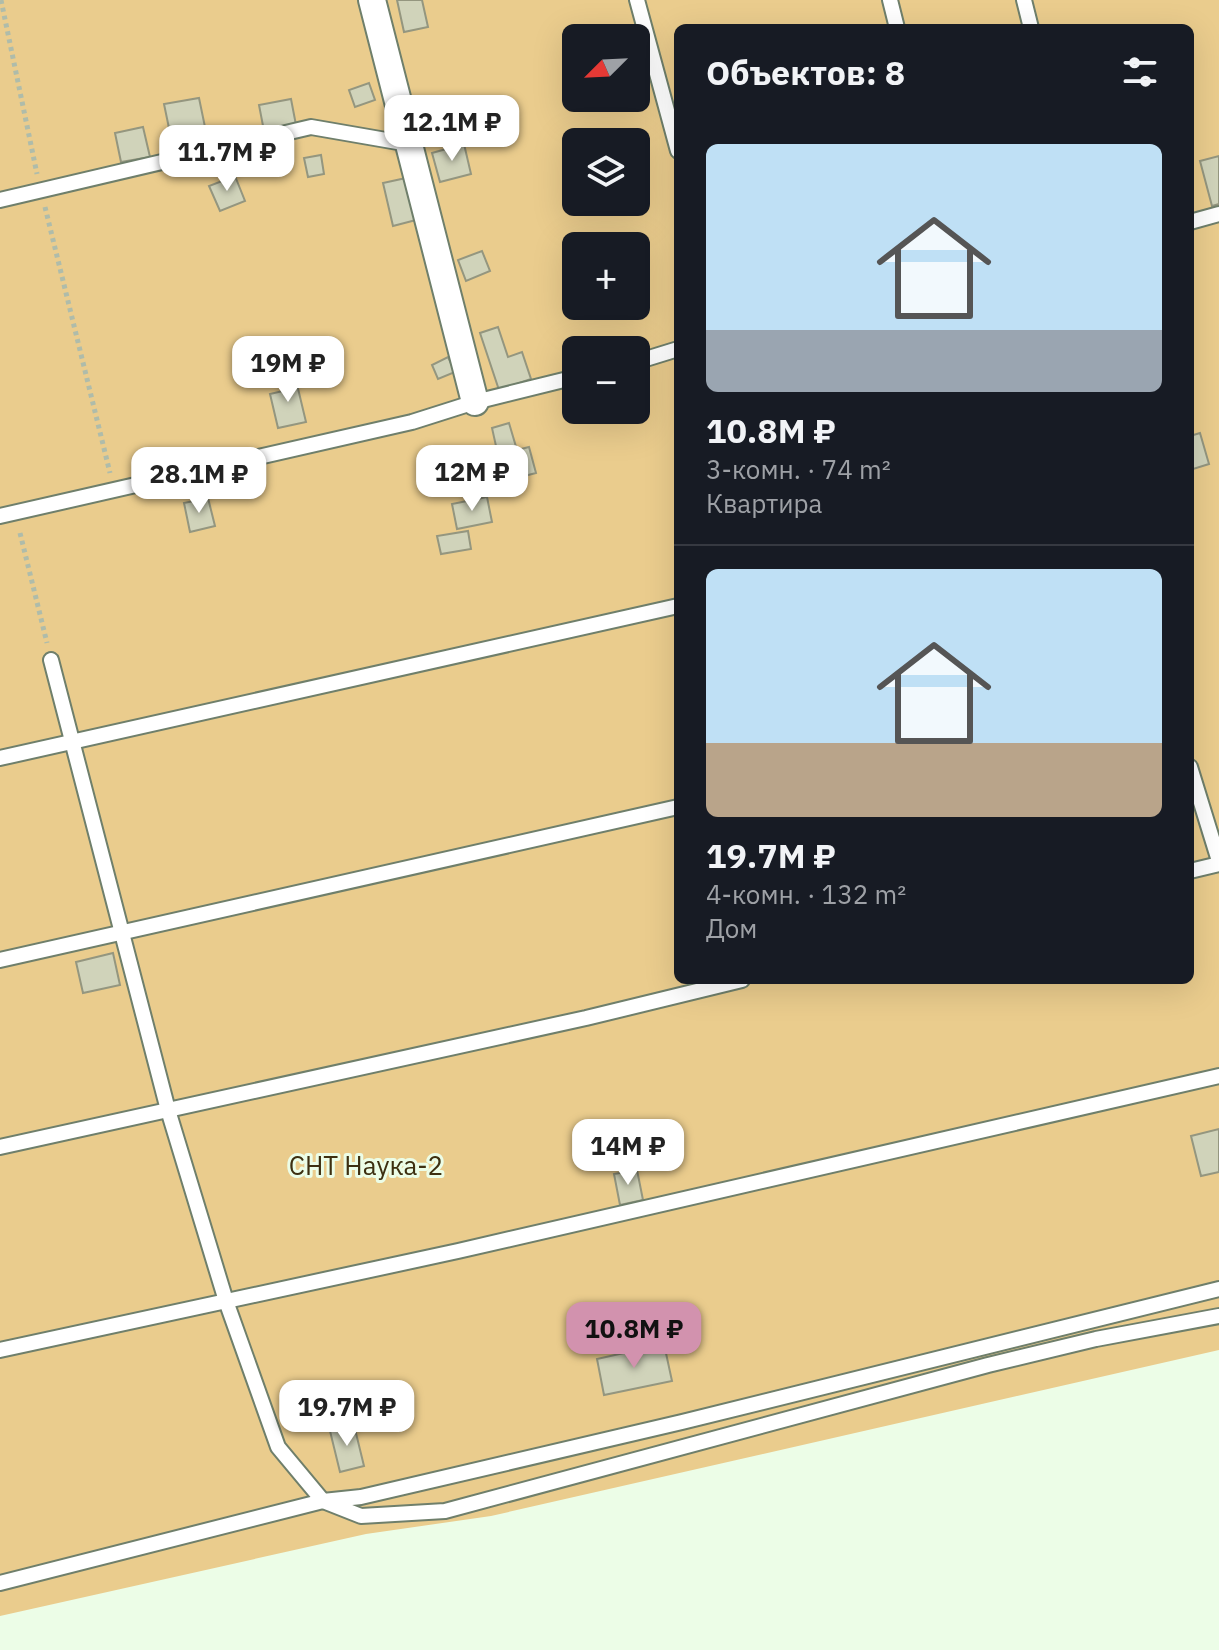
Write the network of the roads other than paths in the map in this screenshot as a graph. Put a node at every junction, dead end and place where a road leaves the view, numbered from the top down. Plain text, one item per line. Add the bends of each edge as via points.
1 (372, 0) edge
2 (637, 0) edge
3 (890, 0) edge
4 (1024, 0) edge
5 (896, 24) edge
6 (1030, 24) edge
7 (674, 136) edge
8 (409, 144) junction
9 (0, 200) edge
10 (1219, 214) edge
11 (1194, 221) edge
12 (674, 350) edge
13 (650, 358) edge
14 (562, 380) edge
15 (475, 402) junction
16 (8, 514) edge
17 (674, 607) edge
18 (51, 660) road end
19 (71, 742) junction
20 (0, 758) edge
21 (1194, 780) edge
22 (674, 808) edge
23 (1219, 863) edge
24 (1194, 870) edge
25 (121, 933) junction
26 (0, 960) edge
27 (726, 984) edge
28 (1219, 1076) edge
29 (168, 1110) junction
30 (0, 1147) edge
31 (1219, 1289) edge
32 (226, 1301) junction
33 (1219, 1316) edge
34 (0, 1350) edge
35 (323, 1501) junction
36 (0, 1583) edge

1 - 8 street
2 - 7 lane
3 - 5 lane
4 - 6 lane
8 - 9 lane via 311,127
8 - 15 street
10 - 11 lane
12 - 13 lane
14 - 15 lane
15 - 16 lane via 412,422
17 - 19 lane
18 - 19 lane
19 - 20 lane
19 - 25 lane
21 - 23 lane
22 - 25 lane
23 - 24 lane
25 - 26 lane
25 - 29 lane
27 - 29 lane
28 - 32 lane
29 - 30 lane
29 - 32 lane
31 - 35 lane via 682,1422 361,1497
32 - 34 lane
32 - 35 lane via 278,1447
33 - 35 lane via 988,1365 445,1511 361,1516
35 - 36 lane

